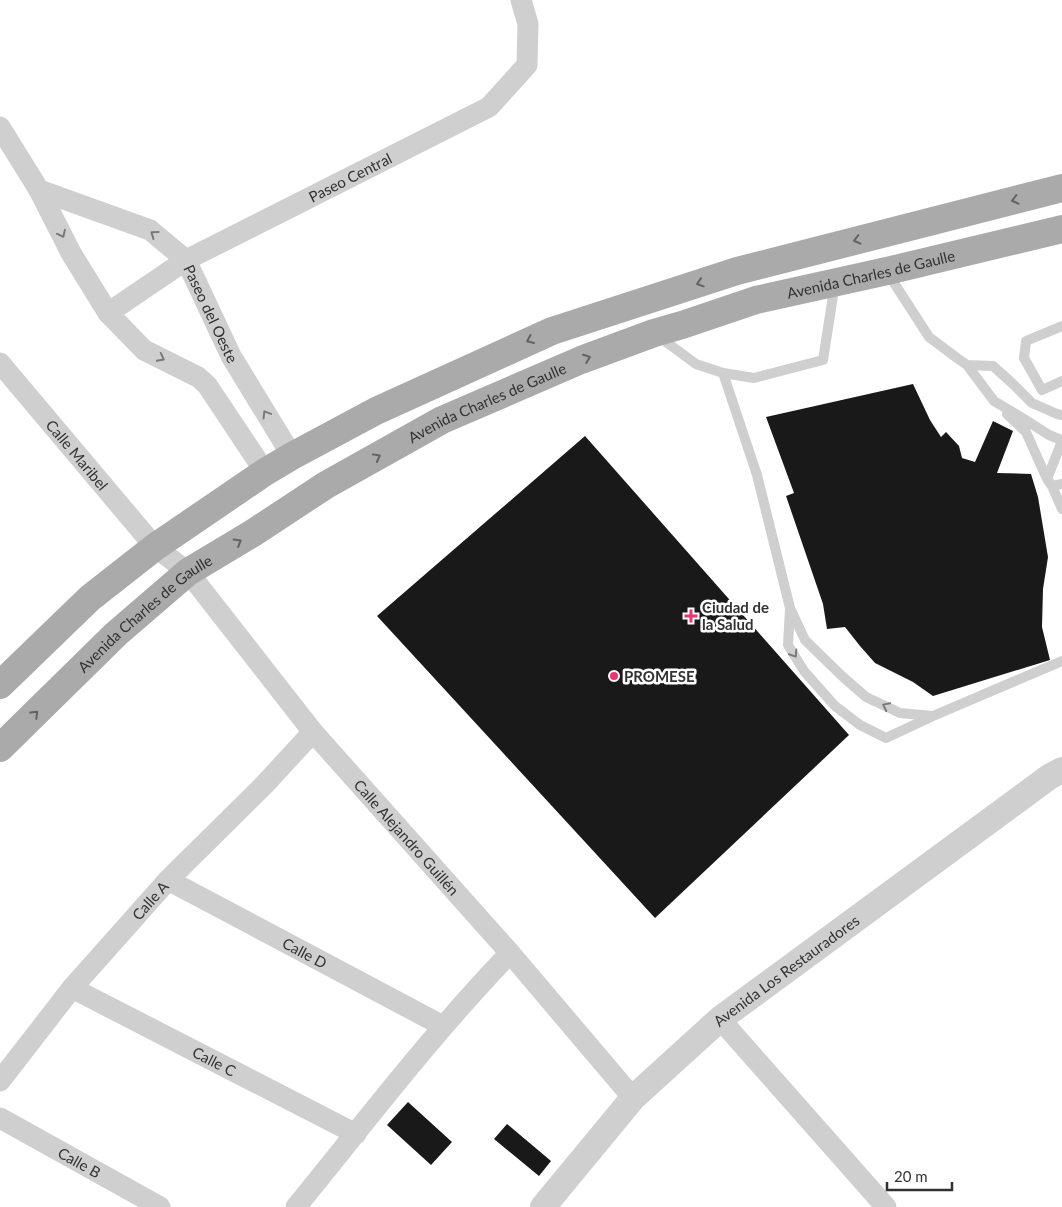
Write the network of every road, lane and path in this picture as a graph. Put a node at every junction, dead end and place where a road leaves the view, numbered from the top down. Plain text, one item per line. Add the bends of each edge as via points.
1 (521, 0) edge
2 (0, 127) edge
3 (1062, 188) edge
4 (39, 190) junction
5 (988, 207) junction
6 (1062, 229) edge
7 (1003, 242) junction
8 (186, 260) junction
9 (886, 271) junction
10 (835, 282) junction
11 (108, 313) junction
12 (1062, 326) edge
13 (654, 333) junction
14 (0, 364) edge
15 (967, 365) junction
16 (723, 373) junction
17 (1062, 381) edge
18 (994, 401) junction
19 (1062, 415) edge
20 (1062, 441) edge
21 (292, 456) junction
22 (265, 472) junction
23 (1054, 483) edge
24 (1062, 508) edge
25 (155, 547) junction
26 (188, 572) junction
27 (790, 608) junction
28 (1062, 661) edge
29 (0, 685) edge
30 (933, 716) junction
31 (313, 732) junction
32 (0, 748) edge
33 (1062, 770) edge
34 (168, 880) junction
35 (510, 953) junction
36 (72, 988) junction
37 (720, 1019) junction
38 (443, 1026) junction
39 (0, 1081) edge
40 (633, 1098) junction
41 (0, 1118) edge
42 (356, 1134) junction
43 (160, 1207) edge
44 (296, 1207) edge
45 (543, 1207) edge
46 (886, 1207) edge

1 - 8 street, Paseo Central via 528,24 527,65 489,107
2 - 4 street
3 -> 5 main road
8 -> 4 street, Paseo del Oeste via 150,230
4 -> 11 street via 71,253
5 - 7 main road
5 -> 21 main road via 737,271 552,331 376,410
6 - 7 main road, Avenida Charles de Gaulle
7 - 9 main road, Avenida Charles de Gaulle
8 - 11 street, Paseo Central
21 -> 8 street, Paseo del Oeste via 231,356
9 - 10 main road, Avenida Charles de Gaulle
9 - 15 lane via 929,337
10 - 13 main road, Avenida Charles de Gaulle via 756,300
10 - 16 lane via 823,360 754,378
11 -> 22 street via 144,350 198,377 206,385
12 - 17 lane via 1026,341 1024,358 1042,390
13 - 16 lane via 696,364
26 -> 13 main road, Avenida Charles de Gaulle via 326,486 442,420 581,360
14 - 25 street, Calle Maribel
15 - 18 lane
15 - 19 lane via 993,366 1032,404
16 - 27 lane via 757,475
18 - 20 lane
18 - 23 lane via 1026,432
20 - 23 lane
21 - 22 main road
22 - 25 main road
23 - 24 lane
25 - 26 street, Calle Maribel
25 - 29 main road via 90,598
26 - 31 street, Calle Alejandro Guillén
32 -> 26 main road, Avenida Charles de Gaulle via 116,634
30 -> 27 lane via 900,713 866,697 806,640
27 -> 30 lane via 788,645 804,671 834,706 860,725 886,738
28 - 30 lane
31 - 34 street, Calle A
31 - 35 street, Calle Alejandro Guillén
33 - 37 street, Avenida Los Restauradores
34 - 36 street, Calle A
34 - 38 street, Calle D
35 - 38 street
35 - 40 street, Calle Alejandro Guillén
36 - 39 street, Calle A
36 - 42 street, Calle C
37 - 40 street, Avenida Los Restauradores
37 - 46 street
38 - 42 street
40 - 45 street, Avenida Los Restauradores
41 - 43 street, Calle B
42 - 44 street

